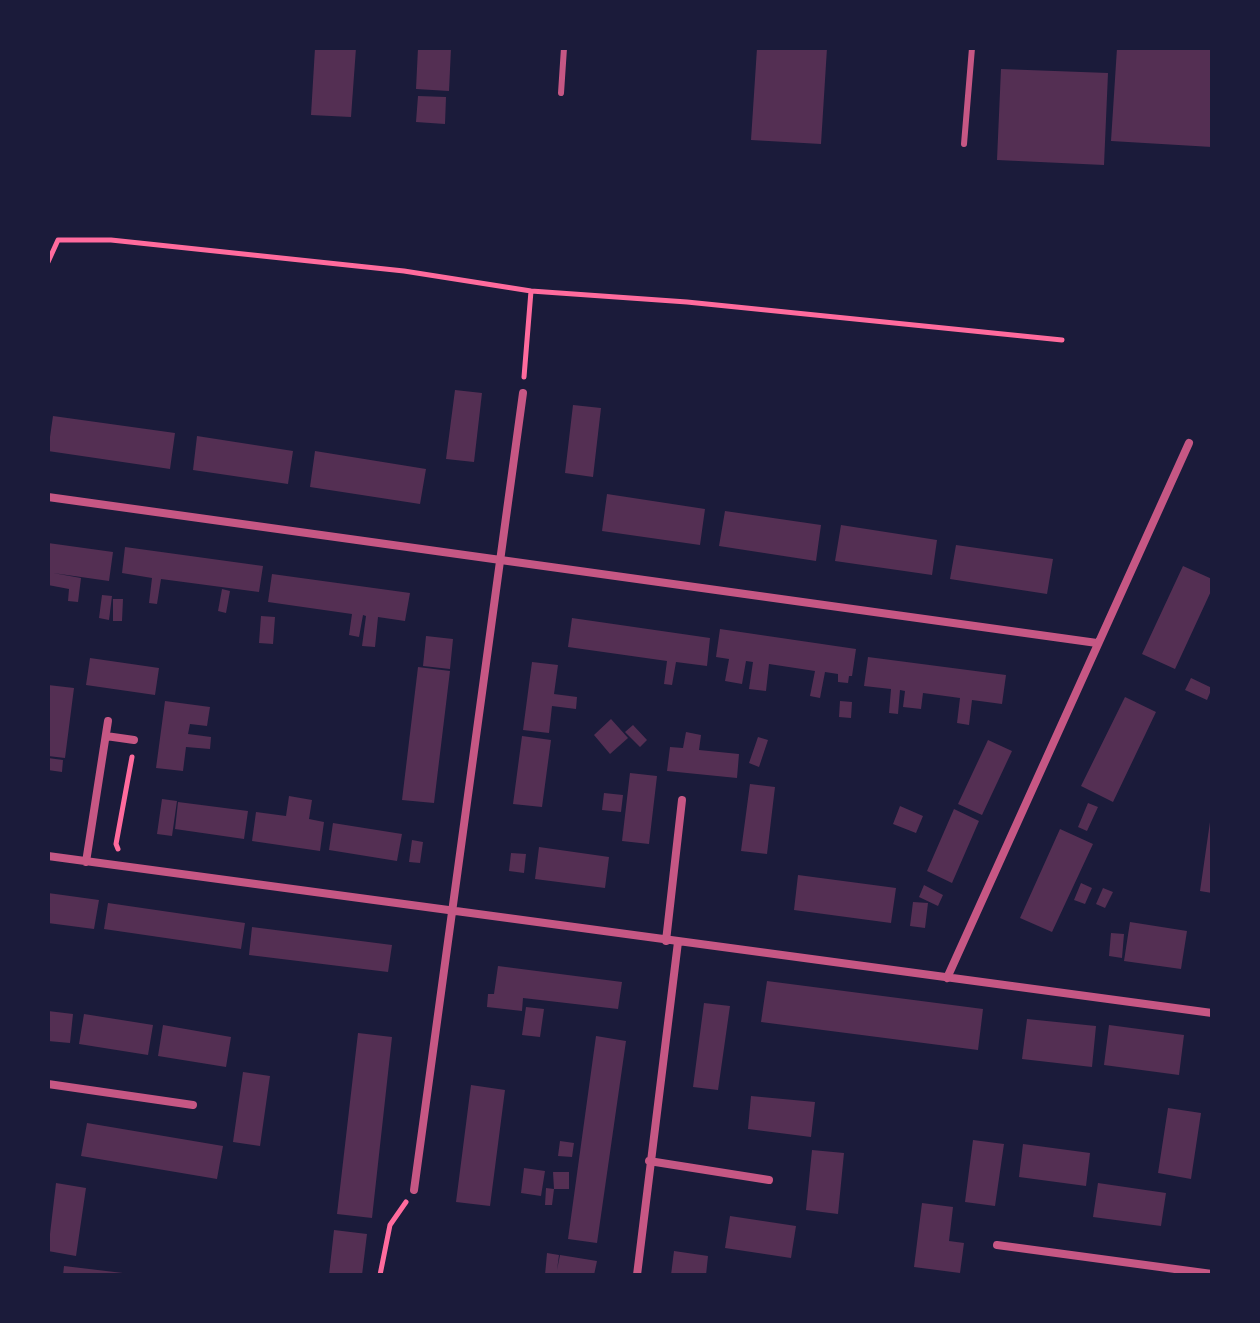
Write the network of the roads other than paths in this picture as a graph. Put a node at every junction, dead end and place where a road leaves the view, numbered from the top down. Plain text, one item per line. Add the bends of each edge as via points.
1 (564, 48) edge
2 (972, 48) edge
3 (561, 93) dead end
4 (964, 144) dead end
5 (523, 393) road end
6 (1189, 443) dead end
7 (48, 497) edge
8 (498, 561) junction
9 (1097, 643) junction
10 (108, 721) dead end
11 (106, 736) junction
12 (134, 740) road end
13 (682, 800) dead end
14 (48, 856) edge
15 (86, 862) junction
16 (454, 913) junction
17 (666, 941) junction
18 (678, 942) junction
19 (947, 978) junction
20 (1212, 1013) edge
21 (48, 1084) edge
22 (193, 1105) dead end
23 (649, 1161) junction
24 (769, 1180) dead end
25 (414, 1190) road end
26 (997, 1245) dead end
27 (1212, 1274) edge
28 (637, 1275) edge

1 - 3 lane
2 - 4 lane
5 - 8 street
6 - 9 street
7 - 8 street
8 - 9 street
8 - 16 street
9 - 19 street
10 - 11 street
11 - 12 street
11 - 15 street
13 - 17 street
14 - 15 street
15 - 16 street
16 - 17 street
16 - 25 street
17 - 18 street
18 - 19 street
18 - 23 street
19 - 20 street
21 - 22 street
23 - 24 street
23 - 28 street
26 - 27 street

